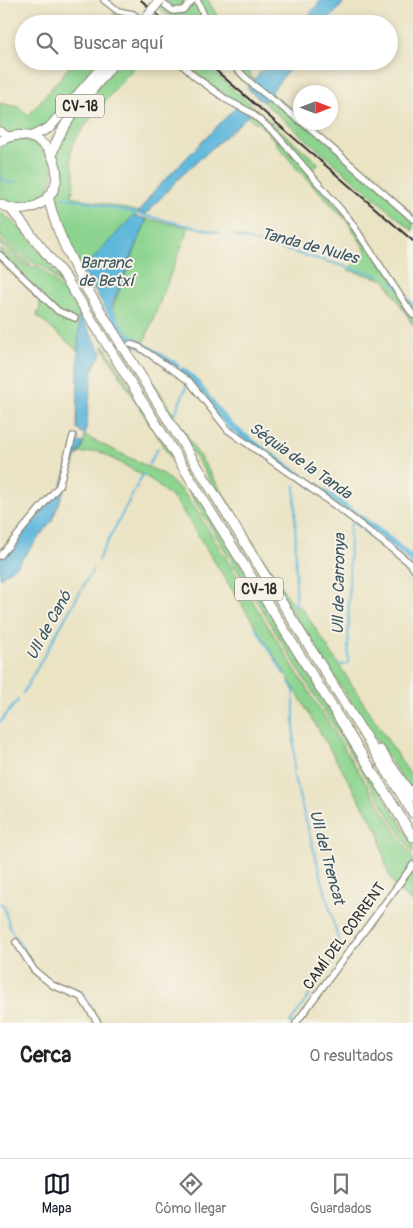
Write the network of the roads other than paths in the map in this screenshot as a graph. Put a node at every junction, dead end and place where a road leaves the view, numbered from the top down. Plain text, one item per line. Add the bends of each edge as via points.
1 (104, 0) edge
2 (160, 0) edge
3 (195, 0) edge
4 (134, 15) edge
5 (148, 15) edge
6 (203, 15) edge
7 (99, 70) edge
8 (108, 70) edge
9 (188, 70) edge
10 (238, 70) edge
11 (293, 116) edge
12 (310, 130) edge
13 (0, 132) edge
14 (30, 137) junction
15 (4, 139) edge
16 (52, 154) junction
17 (48, 196) junction
18 (0, 204) edge
19 (10, 208) junction
20 (413, 219) edge
21 (0, 254) edge
22 (413, 315) edge
23 (76, 318) dead end
24 (130, 344) dead end
25 (74, 436) dead end
26 (0, 556) edge
27 (413, 568) edge
28 (288, 612) junction
29 (413, 797) edge
30 (413, 813) edge
31 (413, 837) edge
32 (413, 865) edge
33 (16, 942) dead end
34 (98, 1023) edge
35 (296, 1023) edge

1 - 4 street via 118,11
2 - 3 street via 173,11 183,10
2 - 5 main road, bridge
3 - 6 street
7 - 14 main road, CV-18 via 49,128
8 - 16 main road, CV-18 via 65,126
9 - 22 street via 266,124 349,219
10 - 11 street
12 - 20 street
13 - 15 street
14 - 15 main road, CV-18
14 - 16 main road
16 - 17 main road via 57,176
17 - 19 main road, CV-18 via 26,209
17 - 28 main road, CV-18 via 63,245 83,283
18 - 19 main road, CV-18
19 - 31 main road, CV-18 via 57,265 80,300
21 - 23 street via 58,311
24 - 27 street via 190,381 228,430 344,512
25 - 26 street via 59,486
28 - 29 main road, CV-18
28 - 30 main road, CV-18
32 - 35 street, CAMÍ DEL CORRENT
33 - 34 street via 34,970 52,985 81,997

